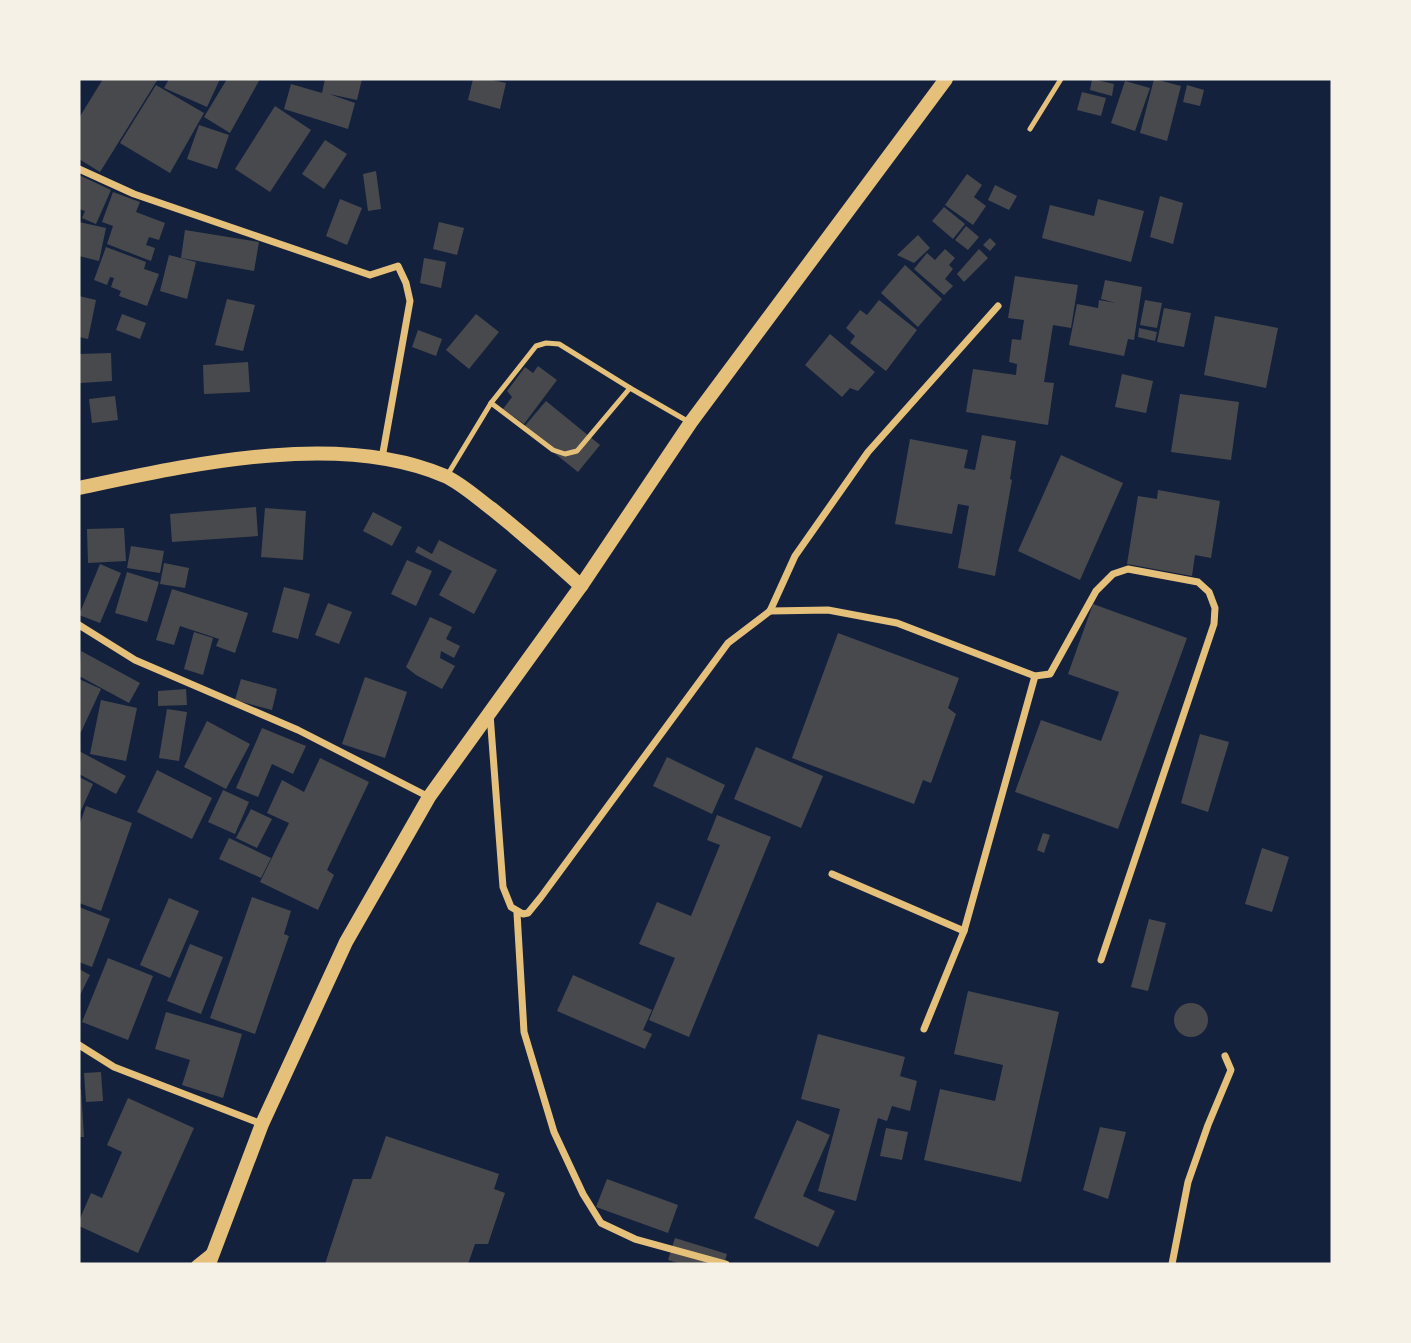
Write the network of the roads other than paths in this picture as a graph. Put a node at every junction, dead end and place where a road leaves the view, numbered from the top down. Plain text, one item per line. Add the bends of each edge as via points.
1 (946, 79) edge
2 (1061, 79) edge
3 (1030, 129) dead end
4 (79, 169) edge
5 (998, 306) dead end
6 (629, 388) junction
7 (491, 403) junction
8 (691, 422) junction
9 (382, 458) junction
10 (446, 477) junction
11 (79, 488) edge
12 (581, 586) junction
13 (770, 611) junction
14 (79, 625) edge
15 (1035, 676) junction
16 (490, 710) junction
17 (429, 797) junction
18 (832, 874) dead end
19 (517, 913) junction
20 (964, 931) junction
21 (1101, 960) dead end
22 (924, 1029) dead end
23 (79, 1045) edge
24 (1225, 1056) dead end
25 (261, 1124) junction
26 (211, 1257) edge
27 (195, 1264) edge
28 (726, 1264) edge
29 (1172, 1264) edge

1 - 8 main road
2 - 3 lane
4 - 9 street via 134,194 370,275 398,266 410,301
5 - 13 street via 868,452 795,556
6 - 7 lane via 559,344 546,343 536,346
6 - 7 lane via 577,451 565,454 553,450
6 - 8 lane
7 - 10 lane
8 - 12 main road
9 - 10 main road
9 - 11 main road via 353,454 208,461
10 - 12 main road via 530,539
12 - 16 main road
13 - 15 street via 828,610 897,623
13 - 19 street via 728,643 541,897 528,913
14 - 17 street via 135,660 298,730
15 - 20 street
15 - 21 street via 1050,674 1096,591 1113,575 1128,569 1186,579 1209,592 1214,624
16 - 17 main road
16 - 19 street via 503,887
17 - 25 main road via 346,942
18 - 20 street
19 - 28 street via 524,1032 554,1132 583,1194 601,1223 635,1240
20 - 22 street
23 - 25 street via 114,1067
24 - 29 street via 1231,1070 1188,1182
25 - 26 main road
26 - 27 street

